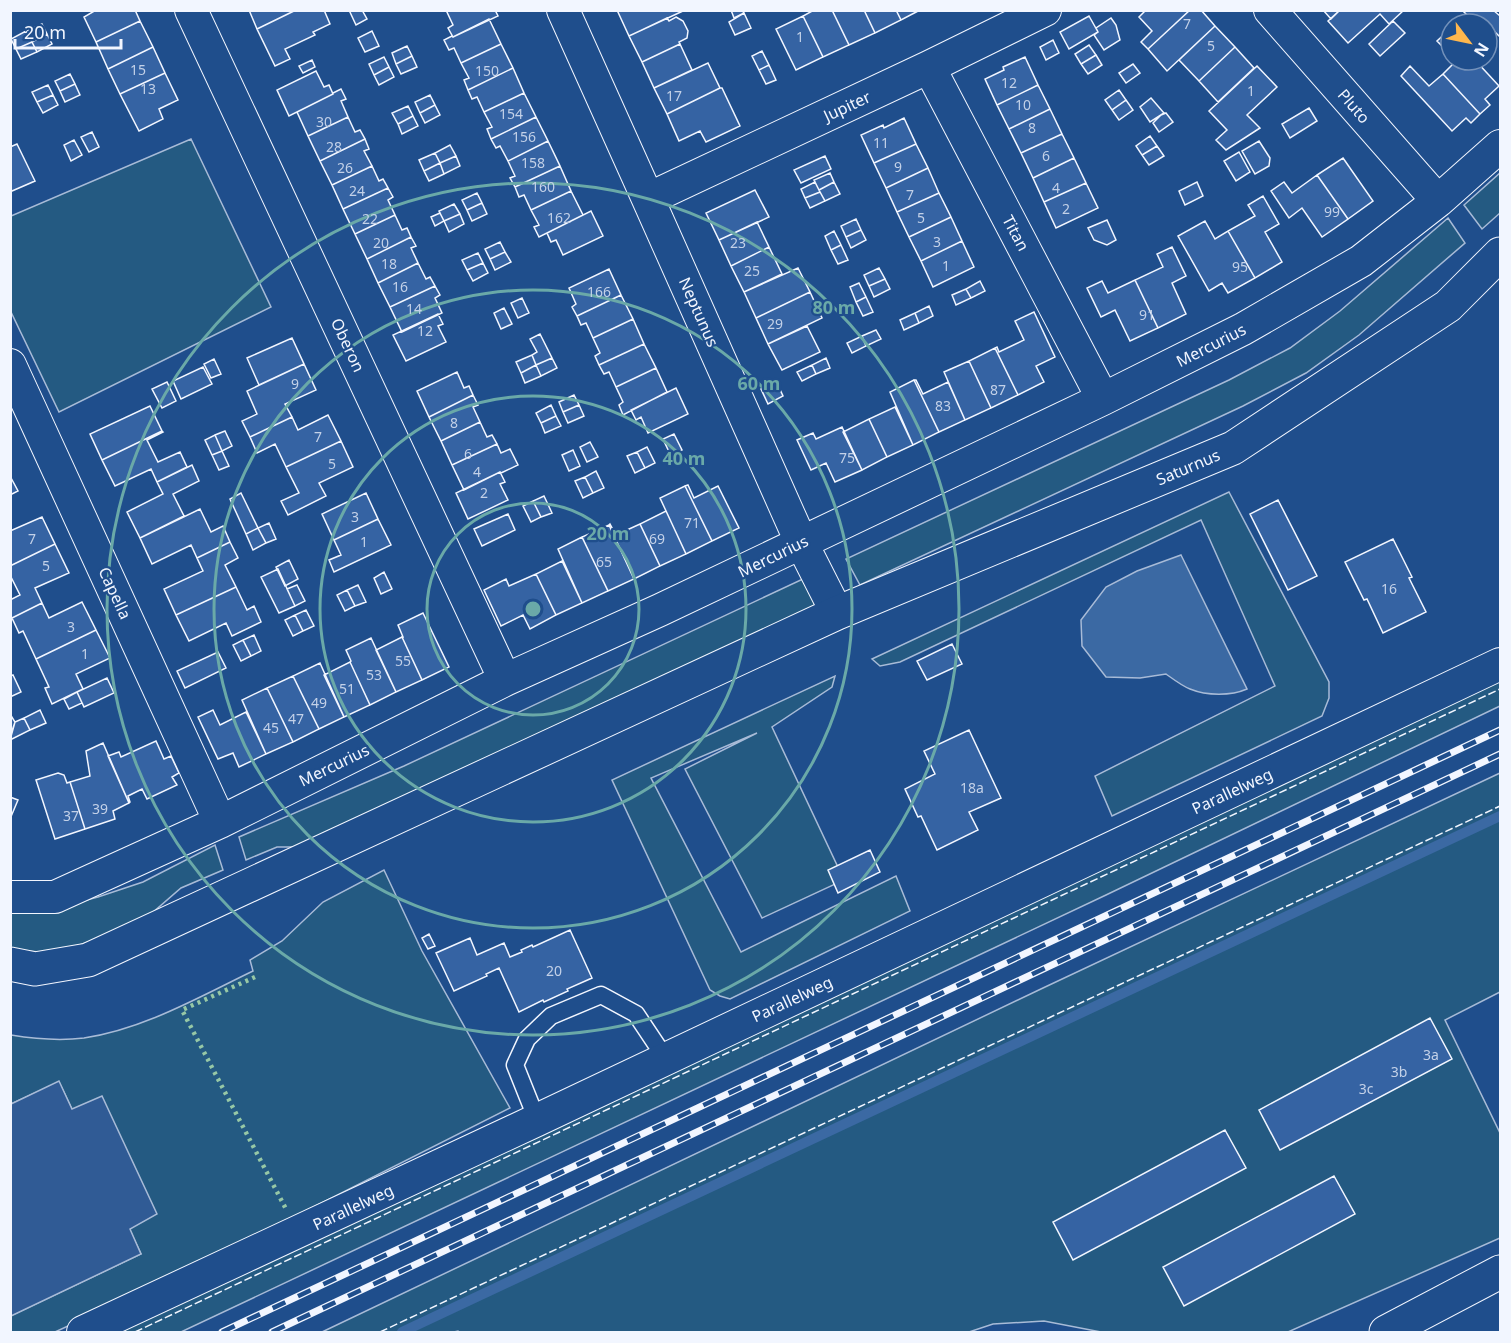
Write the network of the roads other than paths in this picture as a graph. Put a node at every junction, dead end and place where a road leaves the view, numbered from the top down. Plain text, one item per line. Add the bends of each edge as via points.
1 (190, 10) edge
2 (563, 10) edge
3 (1045, 10) edge
4 (1270, 10) edge
5 (929, 67) junction
6 (1500, 146) edge
7 (648, 199) junction
8 (1438, 201) junction
9 (1500, 254) edge
10 (10, 365) edge
11 (1103, 399) junction
12 (801, 542) junction
13 (837, 613) junction
14 (1500, 664) edge
15 (505, 680) junction
16 (220, 822) junction
17 (10, 897) edge
18 (10, 964) edge
19 (666, 1059) junction
20 (537, 1120) junction
21 (1500, 1272) edge
22 (84, 1332) edge
23 (1386, 1332) edge

1 - 15 street, Oberon
2 - 7 street, Neptunus
3 - 5 street, Jupiter
4 - 8 street, Pluto
5 - 7 street, Jupiter
5 - 11 street, Titan
6 - 8 street, Mercurius
7 - 12 street, Neptunus
8 - 11 street, Mercurius via 1361,261 1244,329
9 - 13 street, Saturnus via 1448,306 1233,448
10 - 16 street, Capella
11 - 12 street, Mercurius
12 - 13 street, Neptunus
12 - 15 street, Mercurius
13 - 18 street via 88,960 35,969
14 - 19 street, Parallelweg
15 - 16 street, Mercurius
16 - 17 street, Mercurius via 56,897
19 - 20 street, Parallelweg
19 - 20 lane via 636,1014 601,995 551,1016 527,1039 515,1065
20 - 22 street, Parallelweg
21 - 23 street

